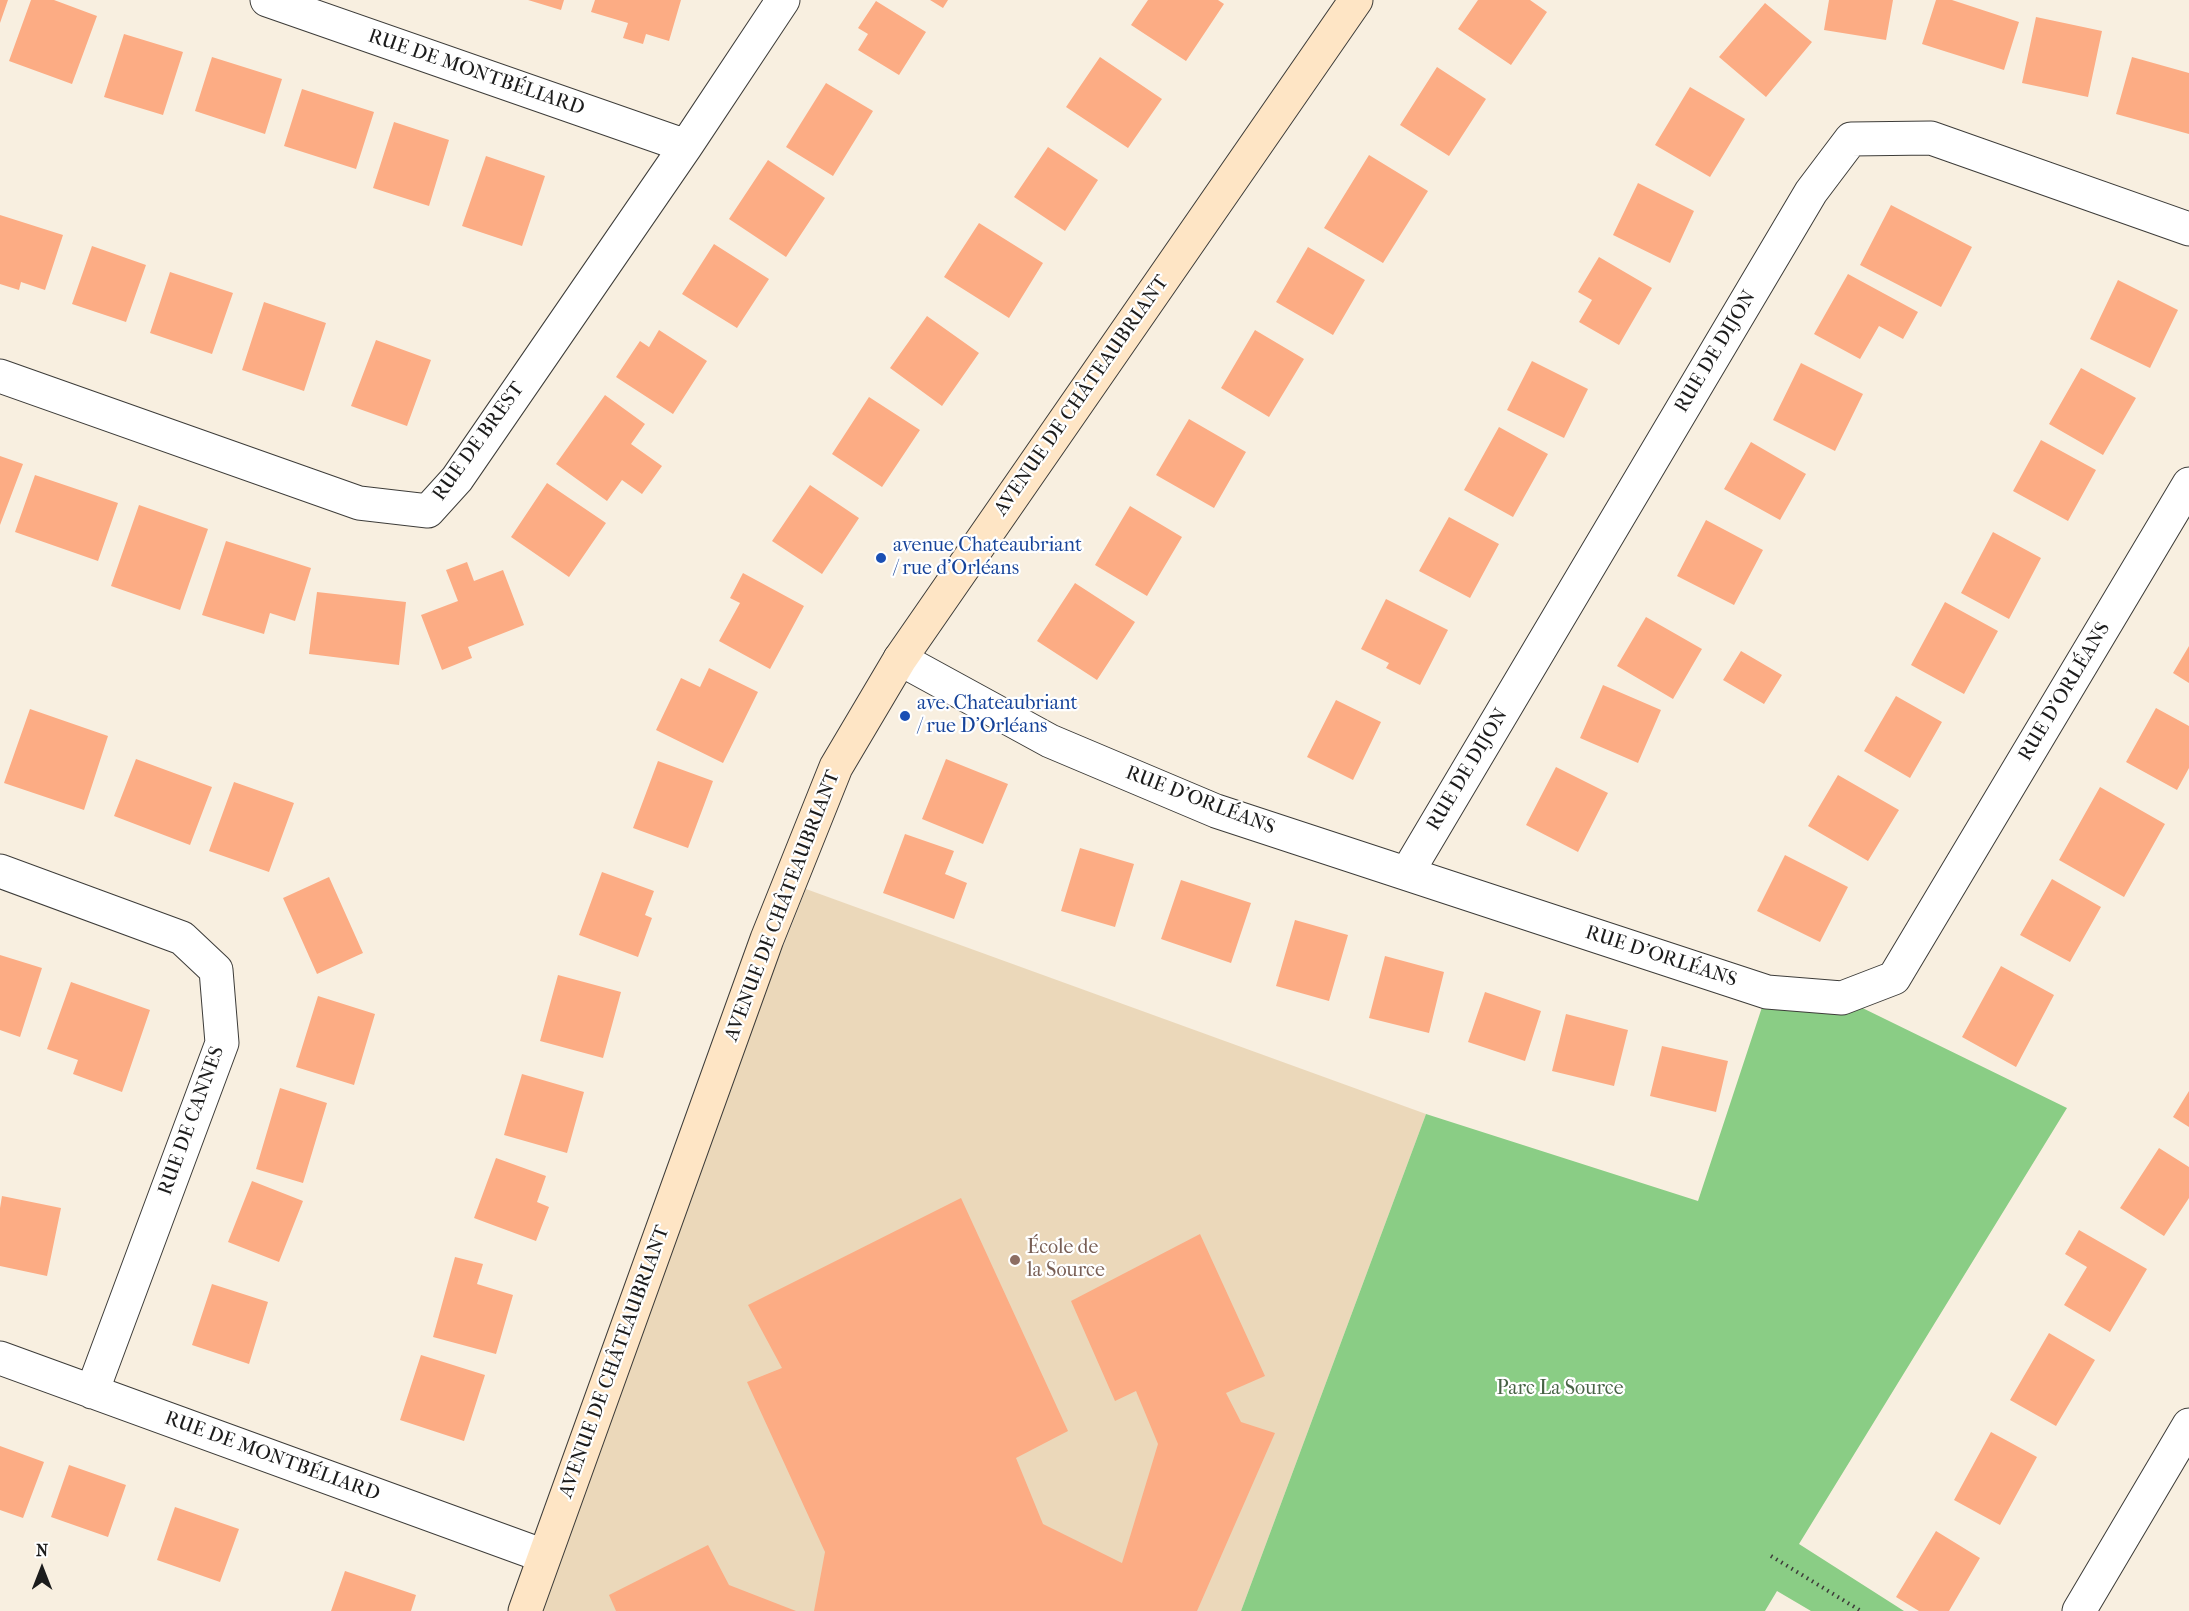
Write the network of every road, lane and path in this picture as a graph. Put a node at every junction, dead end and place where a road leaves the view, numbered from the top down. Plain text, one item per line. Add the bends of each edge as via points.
1 (267, 0) edge
2 (783, 0) edge
3 (1356, 0) edge
4 (686, 146) junction
5 (2189, 229) edge
6 (0, 376) edge
7 (2189, 484) edge
8 (900, 659) junction
9 (0, 871) edge
10 (1407, 873) junction
11 (0, 1358) edge
12 (92, 1392) junction
13 (2189, 1425) edge
14 (544, 1556) junction
15 (1771, 1556) dead end
16 (525, 1611) edge
17 (1862, 1611) edge
18 (2079, 1611) edge

1 - 4 street, RUE DE MONTBÉLIARD
2 - 4 street, RUE DE BREST
3 - 8 street, AVENUE DE CHÂTEAUBRIANT
4 - 6 street, RUE DE BREST via 457,478 428,511 359,503
5 - 10 street, RUE DE DIJON via 1931,138 1851,139 1811,192
7 - 10 street, RUE D'ORLÉANS via 1894,978 1842,998 1767,992
8 - 10 street, RUE D'ORLÉANS via 1050,741 1216,812
8 - 14 street, AVENUE DE CHÂTEAUBRIANT via 836,767 796,865
9 - 12 street, RUE DE CANNES via 183,938 216,970 222,1043
11 - 12 street, RUE DE MONTBÉLIARD
12 - 14 street, RUE DE MONTBÉLIARD
13 - 18 street
14 - 16 street, AVENUE DE CHÂTEAUBRIANT
15 - 17 path

